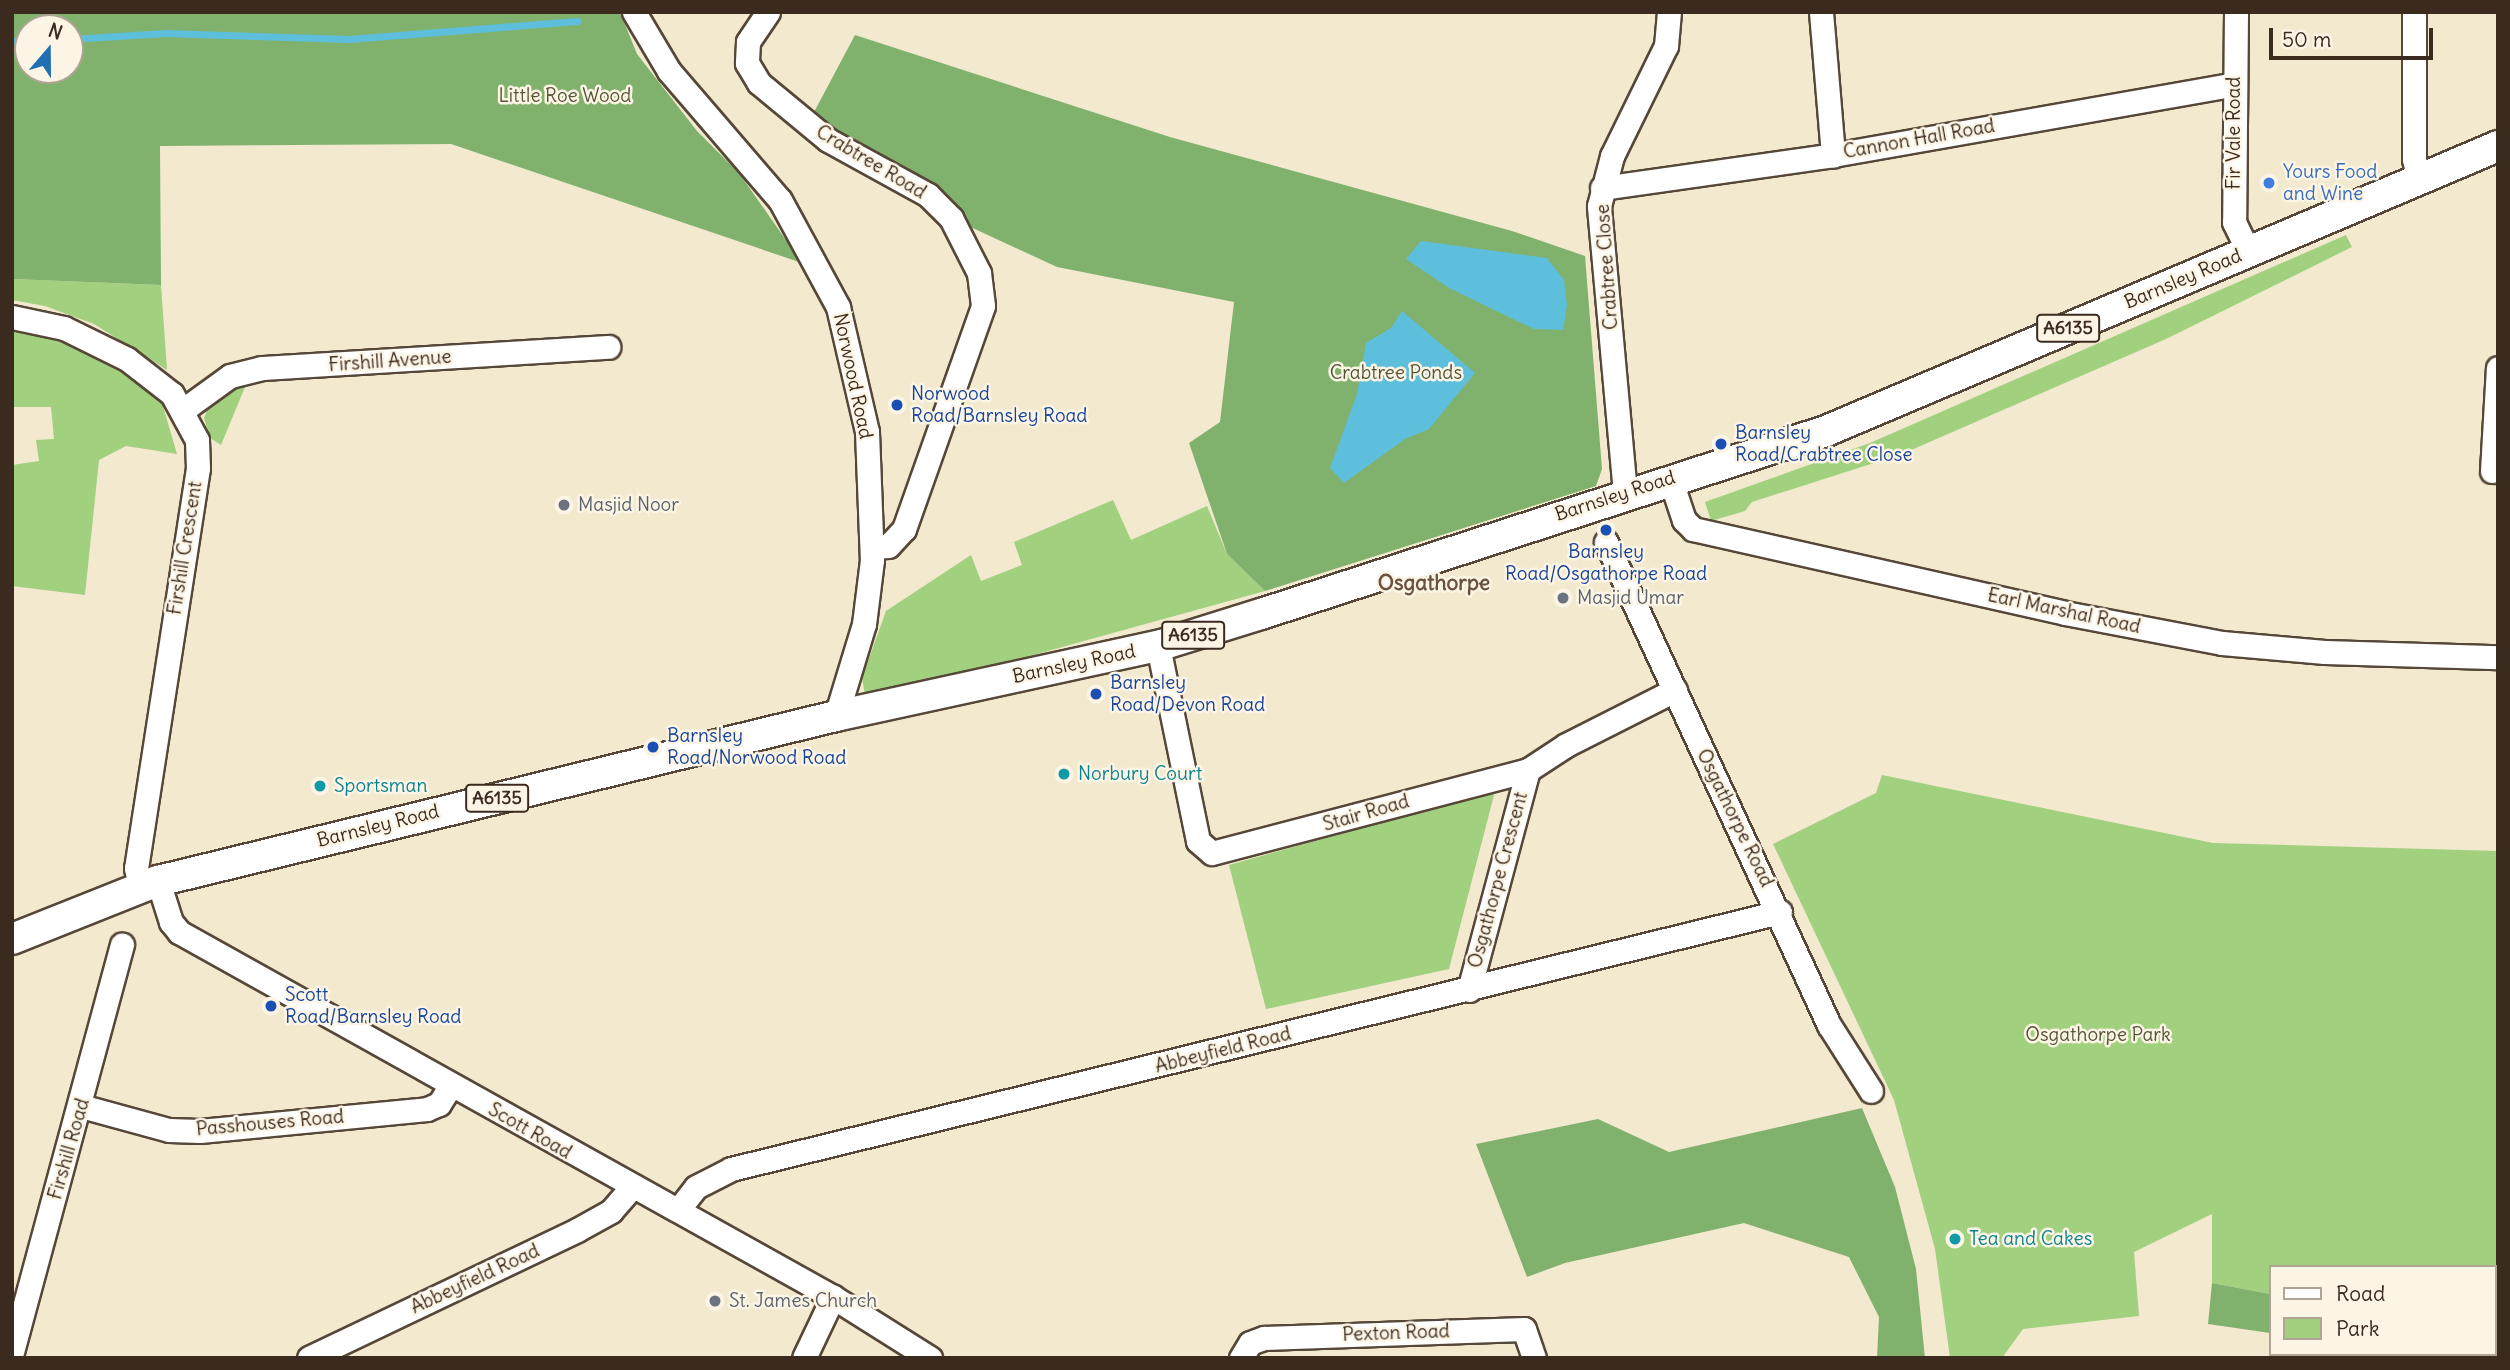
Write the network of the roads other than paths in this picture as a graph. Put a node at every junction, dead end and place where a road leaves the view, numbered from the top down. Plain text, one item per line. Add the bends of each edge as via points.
1 (634, 12) edge
2 (768, 12) edge
3 (1669, 12) edge
4 (1821, 12) edge
5 (2236, 12) edge
6 (2414, 12) edge
7 (2235, 84) junction
8 (2498, 146) edge
9 (1833, 155) junction
10 (2419, 180) junction
11 (1602, 188) junction
12 (2248, 251) junction
13 (12, 317) edge
14 (608, 347) dead end
15 (2498, 368) edge
16 (183, 410) junction
17 (2492, 471) dead end
18 (1670, 478) junction
19 (1625, 493) junction
20 (1606, 542) dead end
21 (872, 547) junction
22 (1158, 646) junction
23 (2498, 657) edge
24 (1675, 690) junction
25 (836, 716) junction
26 (1528, 770) junction
27 (149, 884) junction
28 (1780, 912) junction
29 (12, 939) edge
30 (122, 945) dead end
31 (1469, 990) junction
32 (451, 1085) junction
33 (1871, 1090) dead end
34 (81, 1106) junction
35 (631, 1188) junction
36 (678, 1210) junction
37 (833, 1297) junction
38 (12, 1352) edge
39 (1242, 1355) edge
40 (309, 1358) edge
41 (804, 1358) edge
42 (930, 1358) edge
43 (1534, 1358) edge

1 - 21 street, Norwood Road via 669,71 780,200 838,307 867,432
2 - 21 street, Crabtree Road via 748,42 747,63 759,83 828,140 928,195 951,218 979,273 983,306 904,529 888,545
3 - 11 street, Crabtree Close via 1666,46 1612,156
4 - 9 street
5 - 7 street, Fir Vale Road
6 - 10 street via 2414,159
7 - 9 street, Cannon Hall Road
7 - 12 street, Fir Vale Road via 2234,222
8 - 10 main road, Barnsley Road / A6135
9 - 11 street, Cannon Hall Road
10 - 12 main road, Barnsley Road / A6135
11 - 19 street, Crabtree Close
12 - 18 main road, Barnsley Road / A6135 via 1826,431
13 - 16 street, Firshill Crescent via 59,326 98,342 151,376
14 - 16 street, Firshill Avenue via 262,368 230,376
15 - 17 street
16 - 27 street, Firshill Crescent via 197,440 198,468 136,868
18 - 19 main road, Barnsley Road / A6135
18 - 23 street, Earl Marshal Road via 1684,520 1693,529 2064,613 2222,643 2325,652
19 - 22 main road, Barnsley Road / A6135
20 - 24 street, Osgathorpe Road
21 - 25 street, Norwood Road via 864,624
22 - 25 main road, Barnsley Road / A6135
22 - 26 street, Stair Road via 1198,841 1212,853
24 - 26 street, Osgathorpe Crescent via 1566,745
24 - 28 street, Osgathorpe Road
25 - 27 main road, Barnsley Road / A6135
26 - 31 street, Osgathorpe Crescent
27 - 29 main road, Barnsley Road / A6135
27 - 32 street, Scott Road via 179,932
28 - 31 street, Abbeyfield Road
28 - 33 street, Osgathorpe Road via 1829,1025
30 - 34 street, Firshill Road
31 - 36 street, Abbeyfield Road via 731,1169 696,1187
32 - 34 street, Passhouses Road via 439,1104 427,1109 200,1130 169,1130
32 - 35 street, Scott Road
34 - 38 street, Firshill Road
35 - 36 street, Scott Road
35 - 40 street, Abbeyfield Road via 611,1211 577,1230
36 - 37 street, Scott Road
37 - 41 street
37 - 42 street, Scott Road
39 - 43 street, Pexton Road via 1251,1342 1264,1338 1524,1329

